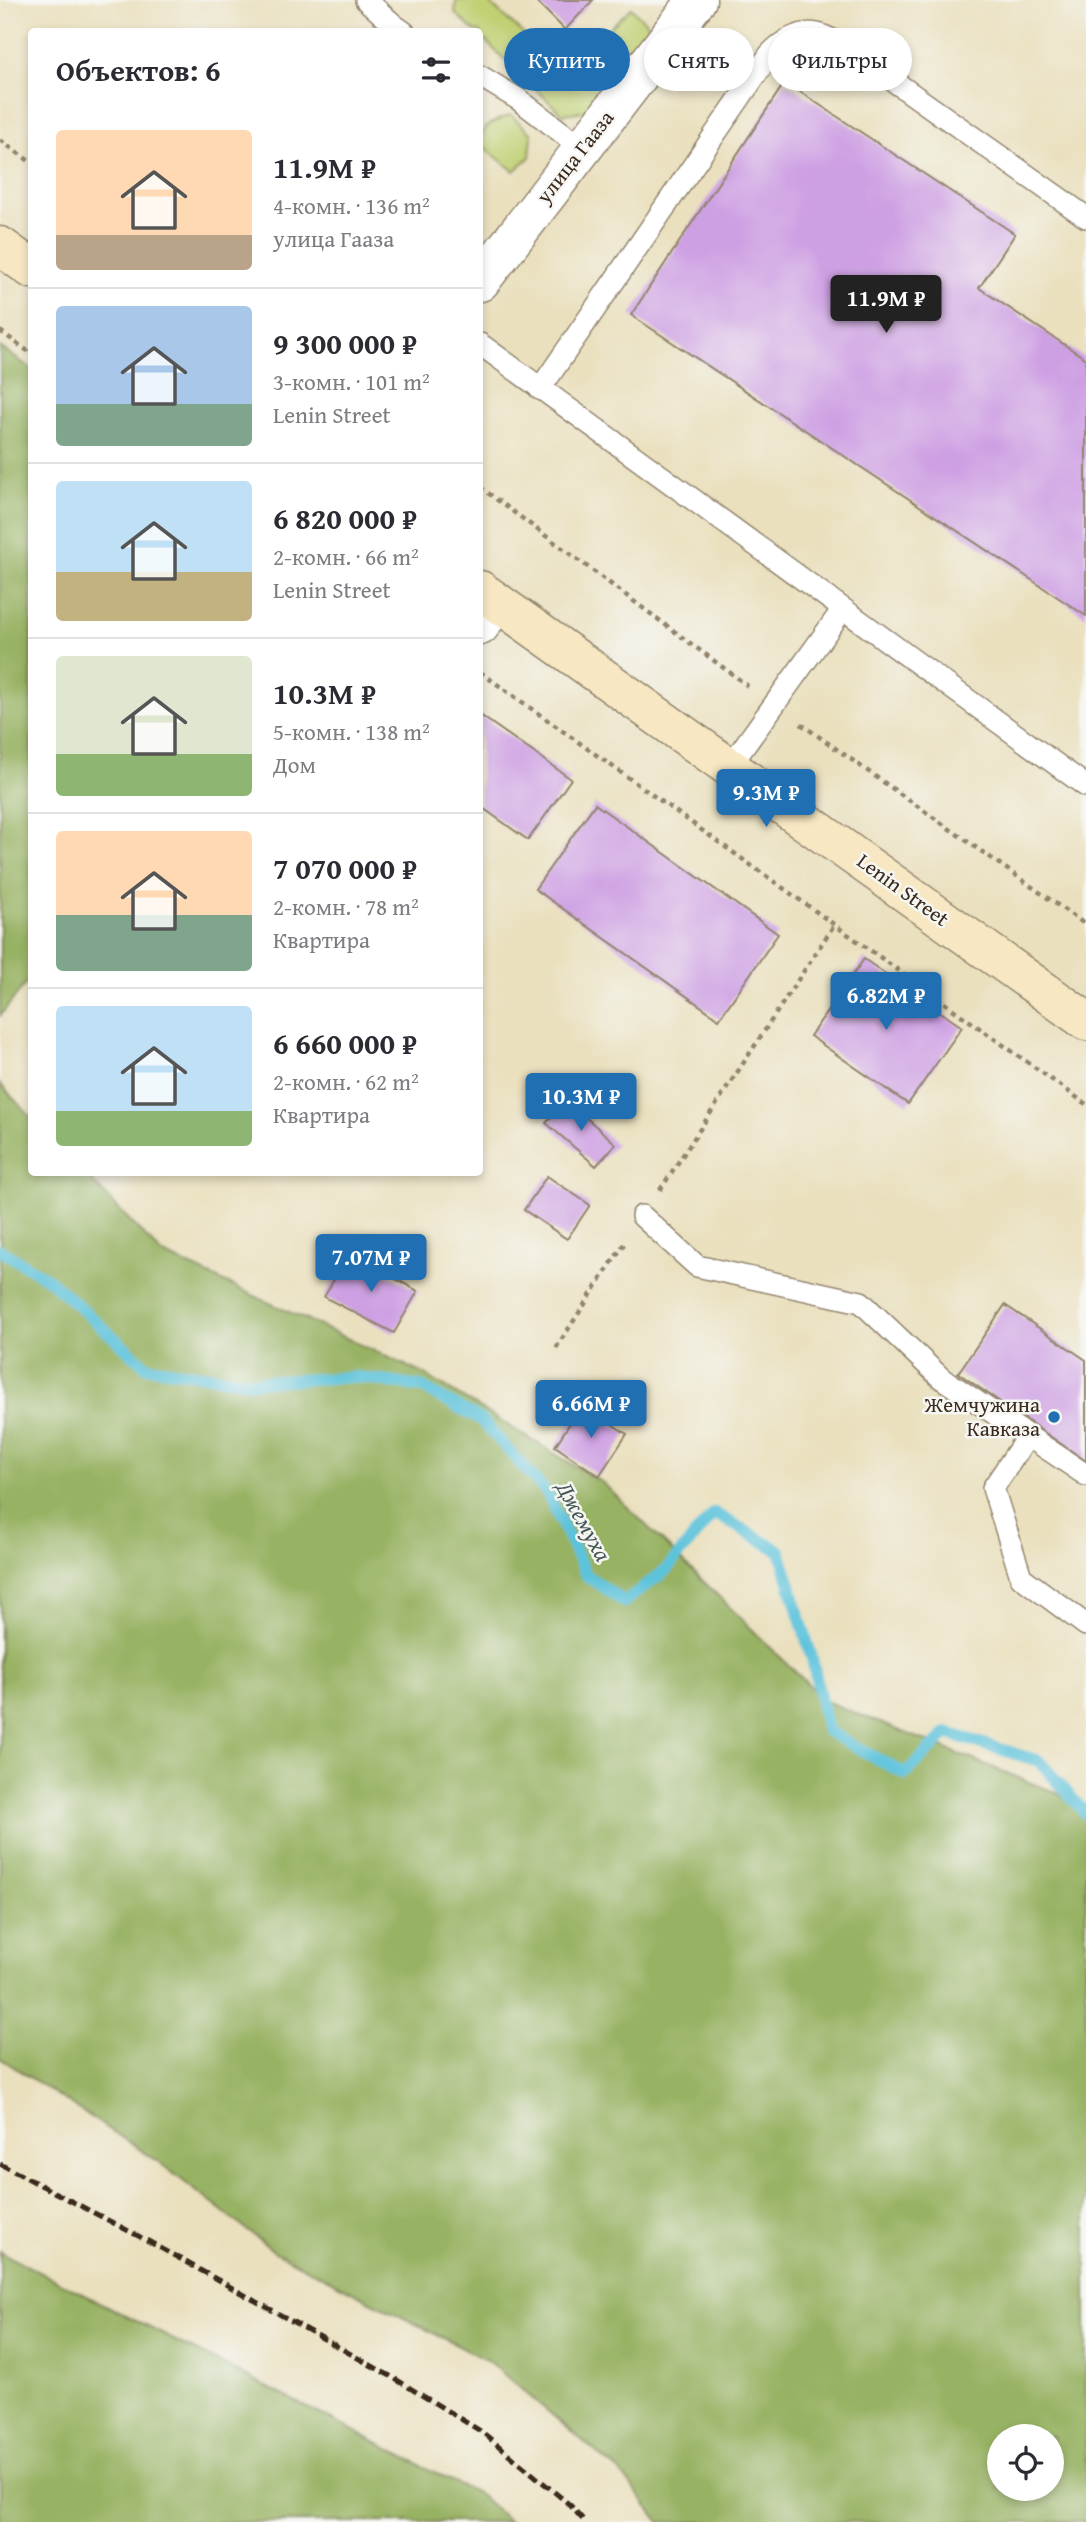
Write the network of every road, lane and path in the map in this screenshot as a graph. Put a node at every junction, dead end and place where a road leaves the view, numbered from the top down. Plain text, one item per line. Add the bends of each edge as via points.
1 (366, 0) edge
2 (696, 0) edge
3 (398, 28) edge
4 (483, 78) edge
5 (0, 140) edge
6 (582, 148) junction
7 (28, 160) edge
8 (1086, 217) edge
9 (0, 246) edge
10 (28, 266) edge
11 (483, 278) edge
12 (0, 331) edge
13 (483, 346) edge
14 (28, 351) edge
15 (540, 389) junction
16 (485, 606) edge
17 (843, 609) junction
18 (483, 674) edge
19 (730, 766) junction
20 (1086, 786) edge
21 (834, 925) junction
22 (1086, 1021) edge
23 (1086, 1104) edge
24 (642, 1216) junction
25 (556, 1348) dead end
26 (1028, 1436) junction
27 (1086, 1475) edge
28 (1086, 1625) edge

1 - 3 lane
2 - 6 street, улица Гааза
4 - 6 lane
5 - 7 path
6 - 11 street, улица Гааза
8 - 15 lane via 844,46 816,33 796,36 770,54
9 - 10 main road
12 - 14 path
13 - 15 lane
15 - 17 lane
16 - 19 main road, Lenin Street
17 - 19 lane
17 - 20 lane
18 - 21 path
19 - 22 main road, Lenin Street
21 - 23 path
21 - 24 path
24 - 25 path
24 - 26 lane via 697,1266 861,1302 940,1377
26 - 27 lane
26 - 28 lane via 993,1488 1021,1577

